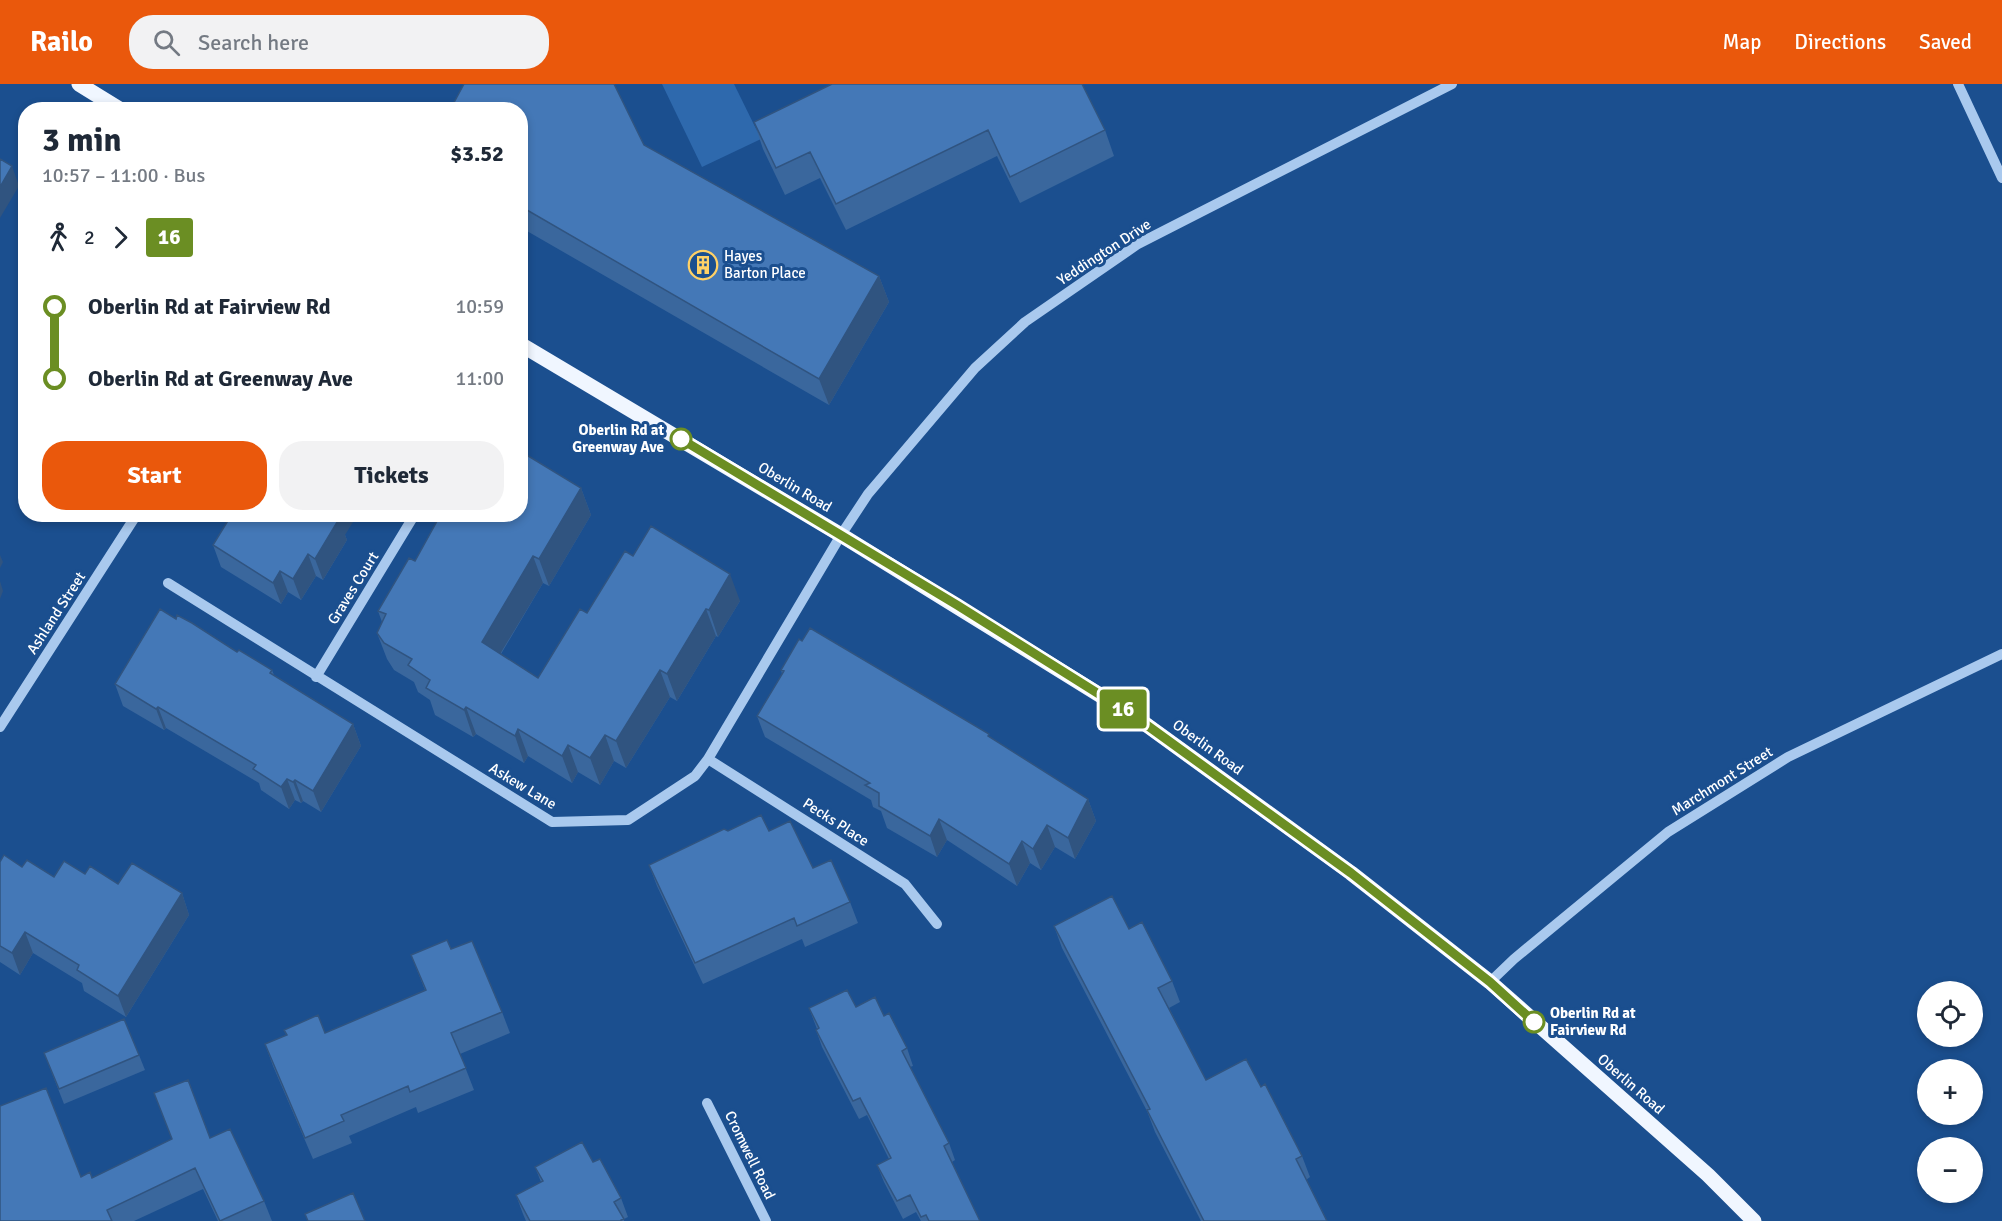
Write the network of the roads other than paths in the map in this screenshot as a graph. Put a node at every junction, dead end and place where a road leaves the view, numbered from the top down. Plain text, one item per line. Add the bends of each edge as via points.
1 (79, 84) edge
2 (1452, 84) edge
3 (1958, 84) edge
4 (108, 102) edge
5 (2002, 177) edge
6 (528, 350) edge
7 (132, 522) edge
8 (410, 522) edge
9 (841, 535) junction
10 (168, 583) dead end
11 (2002, 654) edge
12 (316, 676) junction
13 (0, 727) edge
14 (708, 759) junction
15 (937, 924) dead end
16 (1490, 982) junction
17 (707, 1103) dead end
18 (766, 1221) edge
19 (1754, 1221) edge

1 - 4 main road
2 - 9 street, Yeddington Drive via 1138,244 1025,322 975,369 868,494
3 - 5 street
6 - 9 main road, Oberlin Road
7 - 13 street, Ashland Street
8 - 12 street, Graves Court
9 - 14 street, Askew Lane
9 - 16 main road, Oberlin Road via 1137,718 1351,873
10 - 12 street, Askew Lane
11 - 16 street, Marchmont Street via 1788,757 1668,832
12 - 14 street, Askew Lane via 552,822 628,820 695,776
14 - 15 street, Pecks Place via 905,884
16 - 19 main road, Oberlin Road via 1708,1175
17 - 18 street, Cromwell Road

